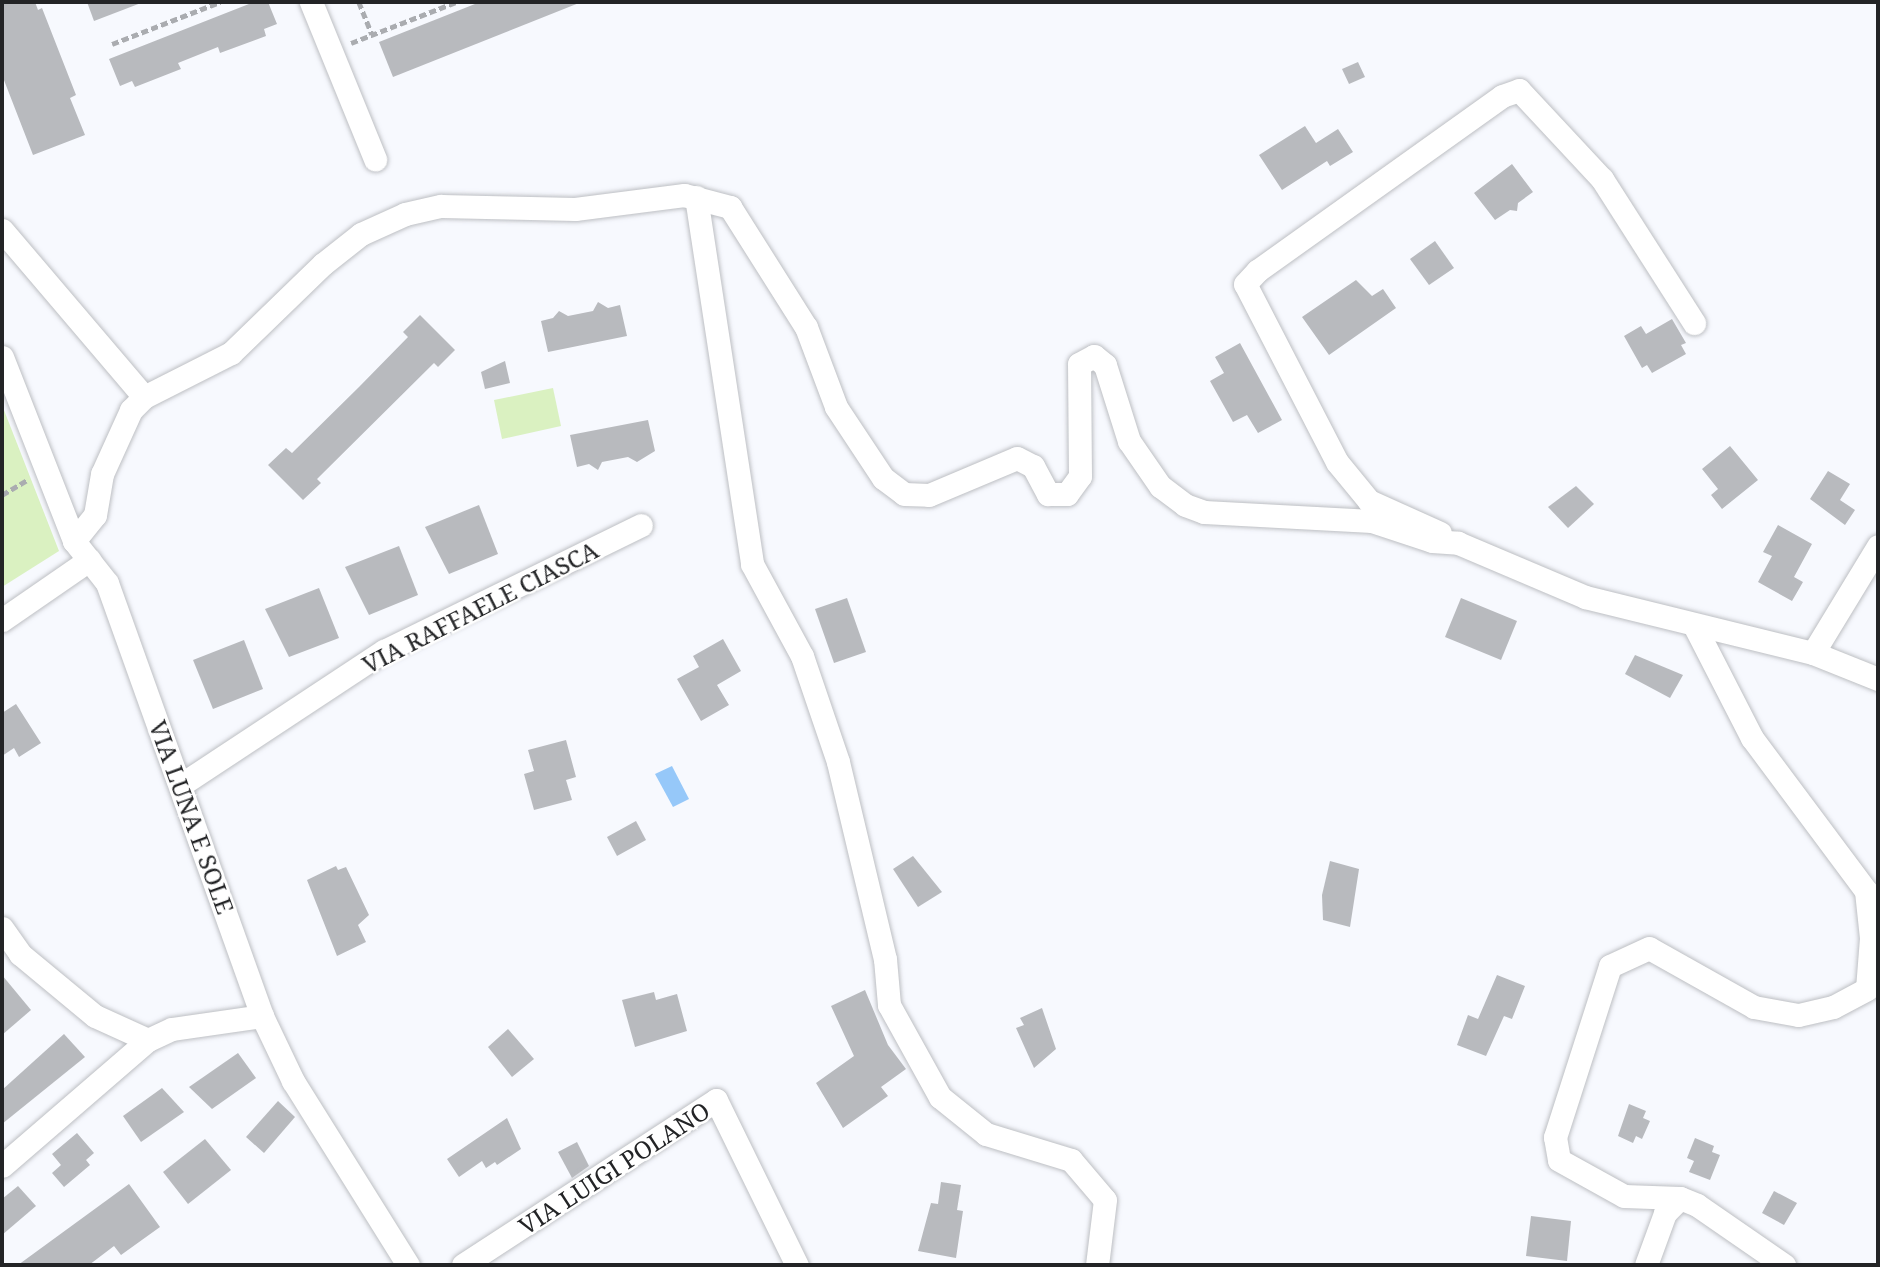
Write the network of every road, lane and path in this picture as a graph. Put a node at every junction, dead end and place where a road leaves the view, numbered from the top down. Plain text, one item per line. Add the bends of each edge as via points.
1 (220, 2) edge
2 (311, 2) edge
3 (359, 2) edge
4 (456, 2) edge
5 (372, 35) junction
6 (112, 44) dead end
7 (331, 51) junction
8 (375, 159) dead end
9 (696, 197) junction
10 (2, 230) edge
11 (1694, 323) dead end
12 (2, 357) edge
13 (144, 397) junction
14 (640, 525) dead end
15 (74, 541) junction
16 (1458, 543) junction
17 (1878, 546) edge
18 (89, 559) junction
19 (2, 620) edge
20 (1695, 627) junction
21 (1812, 653) junction
22 (1878, 678) edge
23 (182, 784) junction
24 (2, 928) edge
25 (262, 1016) junction
26 (148, 1040) junction
27 (2, 1166) edge
28 (1680, 1198) junction
29 (408, 1265) edge
30 (463, 1265) edge
31 (797, 1265) edge
32 (1097, 1265) edge
33 (1646, 1265) edge
34 (1784, 1265) edge

1 - 6 path
2 - 7 street
3 - 5 path
4 - 5 path
5 - 7 path
7 - 8 street
9 - 13 street via 610,201 575,209 441,206 405,214 360,234 231,353
9 - 16 street via 730,207 742,224 806,327 836,407 883,478 904,494 929,495 1017,458 1033,466 1048,494 1067,494 1080,476 1079,364 1094,356 1105,365 1129,441 1160,486 1185,505 1204,512 1372,522 1432,541
9 - 32 street via 752,564 802,656 838,762 885,959 889,1005 940,1097 986,1134 1071,1160 1105,1200
10 - 13 street
11 - 16 street via 1602,179 1519,90 1502,96 1257,271 1245,284 1337,462 1369,501 1410,516
12 - 15 street, VIA LUNA E SOLE
13 - 15 street via 131,410 102,474 95,515
14 - 23 street, VIA RAFFAELE CIASCA via 384,651
15 - 18 street, VIA LUNA E SOLE
16 - 20 street via 1585,597
17 - 21 street
18 - 19 street
18 - 23 street, VIA LUNA E SOLE via 107,583
20 - 21 street
20 - 28 street via 1752,738 1866,891 1871,938 1867,989 1833,1007 1798,1015 1754,1007 1649,948 1610,966 1555,1137 1559,1160 1624,1196
21 - 22 street
23 - 25 street, VIA LUNA E SOLE
24 - 26 street via 20,954 94,1016
25 - 26 street via 172,1029
25 - 29 street, VIA LUNA E SOLE via 293,1081
26 - 27 street
28 - 33 street via 1665,1213
28 - 34 street via 1758,1243
30 - 31 street, VIA LUIGI POLANO via 716,1100

